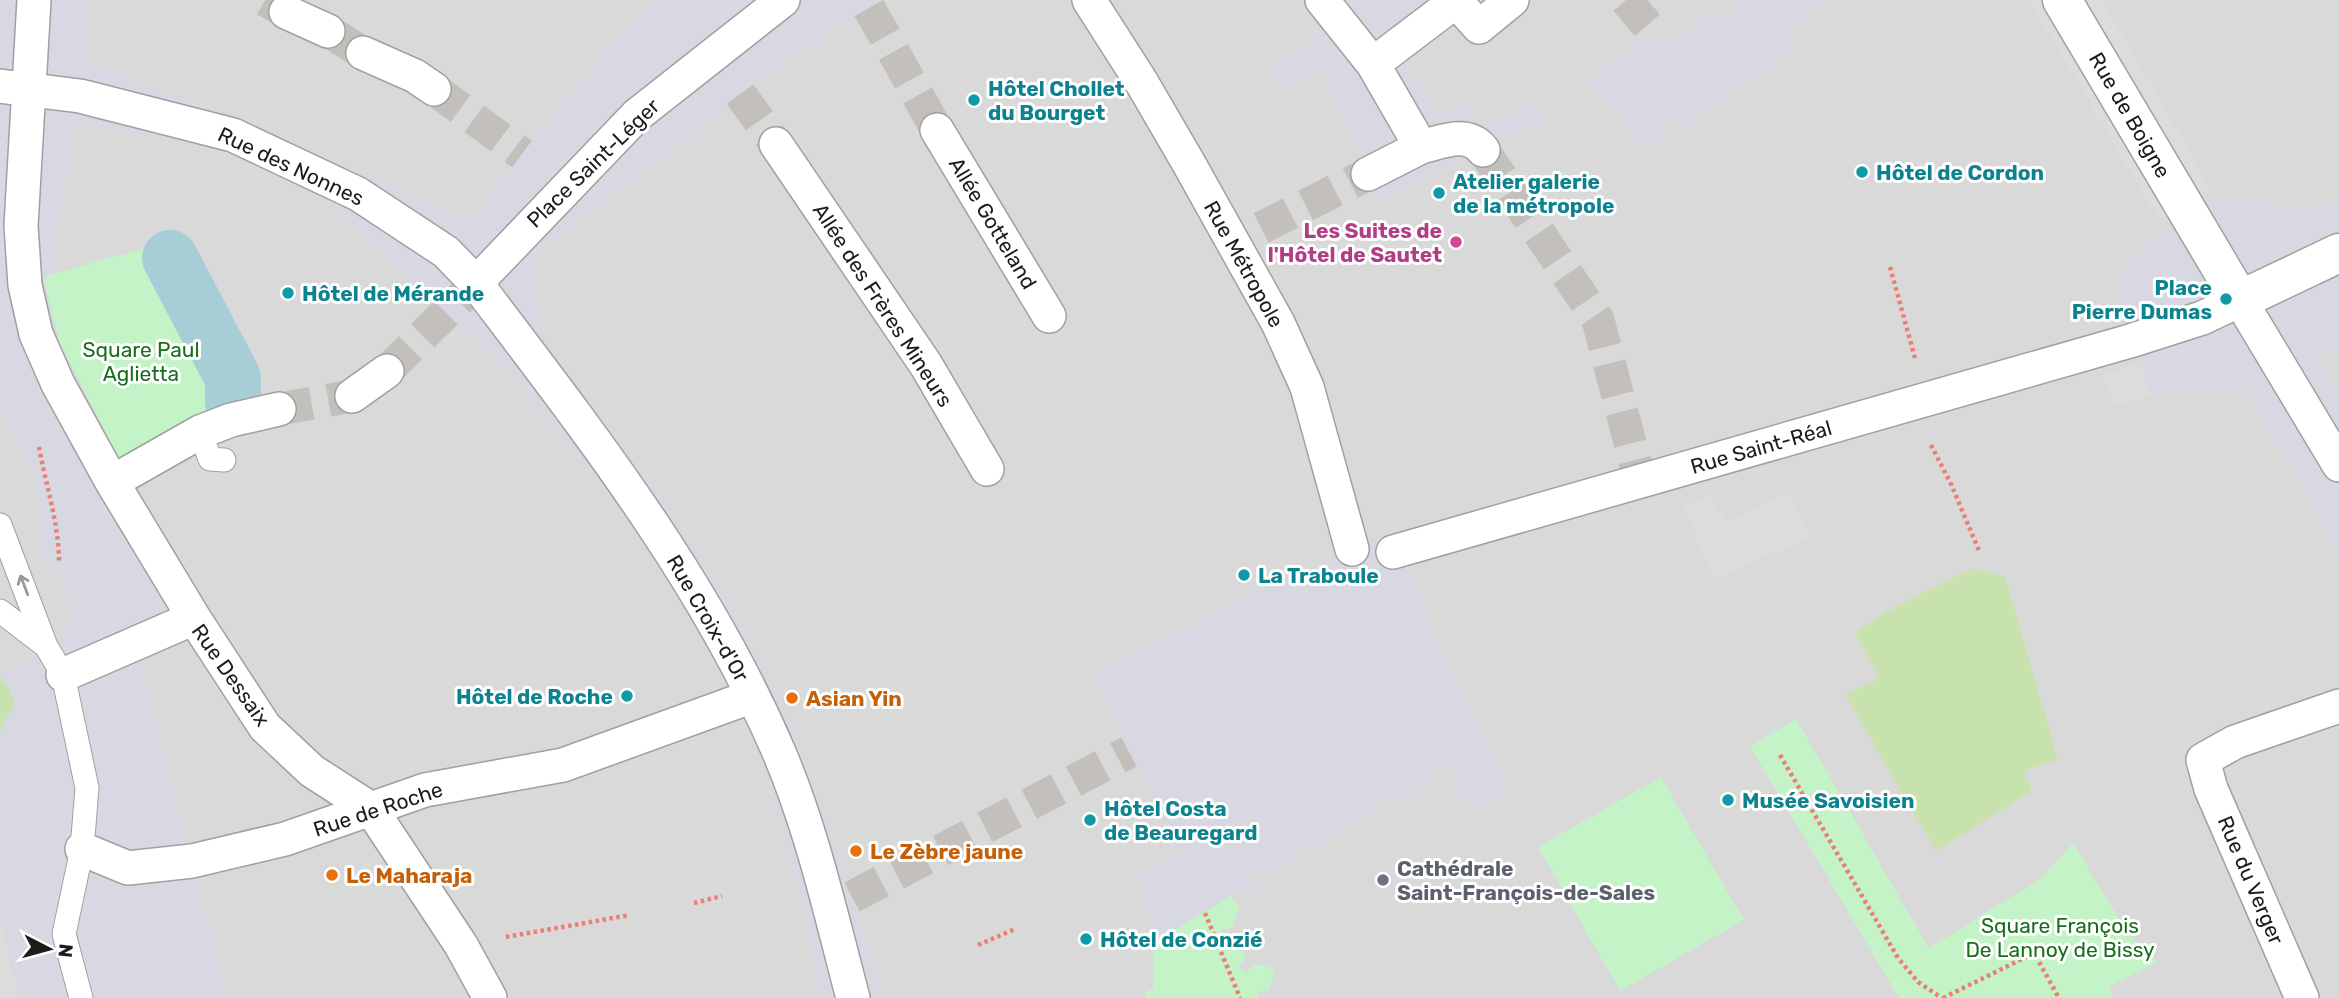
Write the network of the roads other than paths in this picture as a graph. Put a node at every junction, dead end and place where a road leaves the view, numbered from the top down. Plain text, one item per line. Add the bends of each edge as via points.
1 (34, 0) edge
2 (783, 0) edge
3 (1089, 0) edge
4 (1322, 0) edge
5 (1456, 0) edge
6 (1512, 0) edge
7 (2062, 0) edge
8 (286, 12) tunnel mouth
9 (328, 31) tunnel mouth
10 (363, 53) tunnel mouth
11 (1373, 64) junction
12 (15, 87) edge
13 (434, 89) tunnel mouth
14 (937, 130) tunnel mouth
15 (776, 144) tunnel mouth
16 (1421, 148) junction
17 (1483, 150) tunnel mouth
18 (1368, 174) tunnel mouth
19 (2331, 256) edge
20 (476, 283) junction
21 (2240, 300) junction
22 (1049, 316) dead end
23 (387, 371) tunnel mouth
24 (352, 396) tunnel mouth
25 (279, 409) tunnel mouth
26 (201, 432) junction
27 (224, 460) dead end
28 (2339, 465) edge
29 (987, 468) dead end
30 (112, 482) junction
31 (0, 525) edge
32 (1352, 549) dead end
33 (1392, 552) dead end
34 (0, 611) edge
35 (194, 618) junction
36 (46, 646) junction
37 (63, 675) junction
38 (752, 696) junction
39 (2339, 706) edge
40 (371, 808) junction
41 (82, 849) junction
42 (81, 998) edge
43 (490, 998) edge
44 (853, 998) edge
45 (2302, 998) edge

1 - 12 street
2 - 20 street, Place Saint-Léger via 636,115
3 - 32 street, Rue Métropole via 1247,234 1278,323 1307,387
4 - 11 street
5 - 6 street via 1479,27
5 - 11 street
7 - 21 street, Rue de Boigne
8 - 9 street
10 - 13 street
11 - 16 street
12 - 20 street, Rue des Nonnes via 79,96 233,135 358,194 446,252
12 - 30 street via 25,285 36,334
14 - 22 street, Allée Gotteland
15 - 29 street, Allée des Frères Mineurs via 926,365
16 - 17 street via 1460,138
16 - 18 street
19 - 21 street
20 - 38 street, Rue Croix-d'Or via 651,519
21 - 28 street
21 - 33 street, Rue Saint-Réal via 2202,318 2130,341
23 - 24 street
25 - 26 street
26 - 27 lane via 210,459
26 - 30 street
30 - 35 street
36 -> 31 lane
34 - 36 lane
35 - 37 street, Rue Dessaix
35 - 40 street, Rue Dessaix via 265,727 312,771
36 - 37 lane
37 - 41 lane via 87,788
38 - 40 street, Rue de Roche via 563,765 425,790
38 - 44 street, Rue Croix-d'Or via 797,803
39 - 45 street, Rue du Verger via 2235,742 2203,760 2211,789
40 - 41 street, Rue de Roche via 285,839 192,861 128,868
40 - 43 street, Rue Dessaix
41 - 42 lane via 64,933

